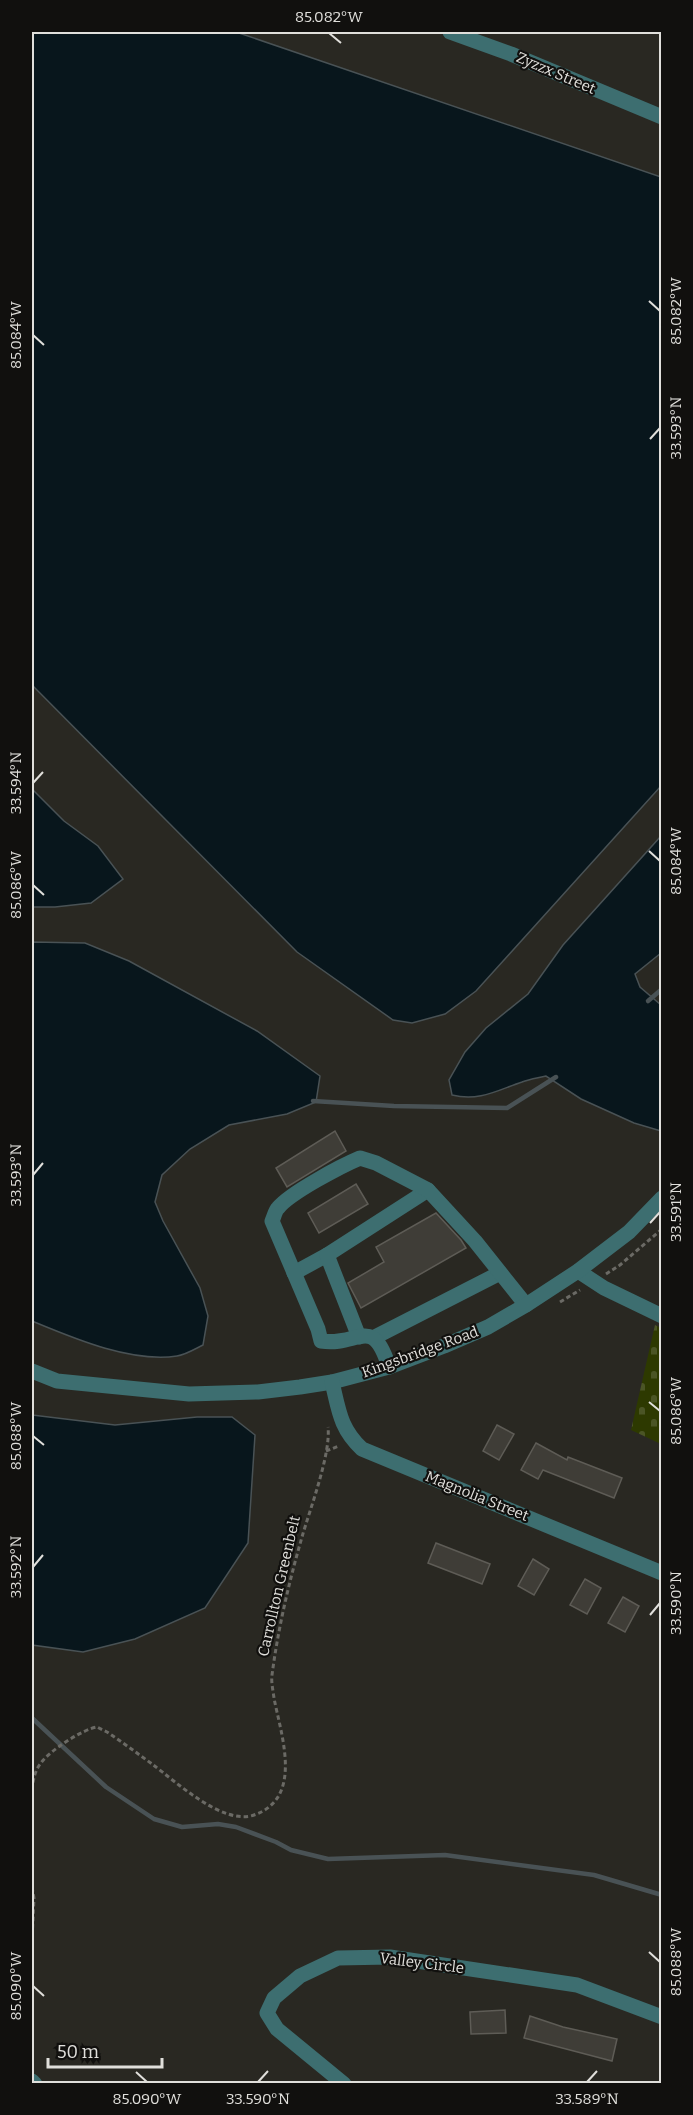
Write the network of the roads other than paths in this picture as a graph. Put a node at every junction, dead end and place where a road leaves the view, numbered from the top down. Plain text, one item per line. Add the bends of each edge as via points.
1 (450, 32) edge
2 (662, 117) edge
3 (428, 1190) junction
4 (662, 1198) edge
5 (327, 1255) junction
6 (578, 1271) junction
7 (294, 1273) junction
8 (500, 1273) junction
9 (526, 1305) junction
10 (662, 1316) edge
11 (359, 1337) junction
12 (375, 1337) junction
13 (389, 1367) junction
14 (32, 1371) edge
15 (332, 1382) junction
16 (662, 1573) edge
17 (662, 2017) edge
18 (32, 2081) edge
19 (35, 2084) edge
20 (344, 2084) edge

1 - 2 street, Zyzzx Street
3 - 5 street
3 - 7 street via 360,1158 291,1197 277,1208 272,1221
3 - 8 street
4 - 6 street, Kingsbridge Road via 629,1232
5 - 7 street
5 - 11 street
6 - 9 street, Kingsbridge Road
6 - 10 street
7 - 11 street via 321,1341
8 - 9 street
8 - 12 street
9 - 13 street, Kingsbridge Road via 455,1342
11 - 12 street
12 - 13 street
13 - 15 street, Kingsbridge Road
14 - 15 street, Kingsbridge Road via 57,1381 189,1394 258,1392
15 - 16 street, Magnolia Street via 343,1426 362,1449
17 - 20 street, Valley Circle via 577,1985 390,1957 338,1958 300,1976 274,1998 267,2013 277,2029
18 - 19 street

